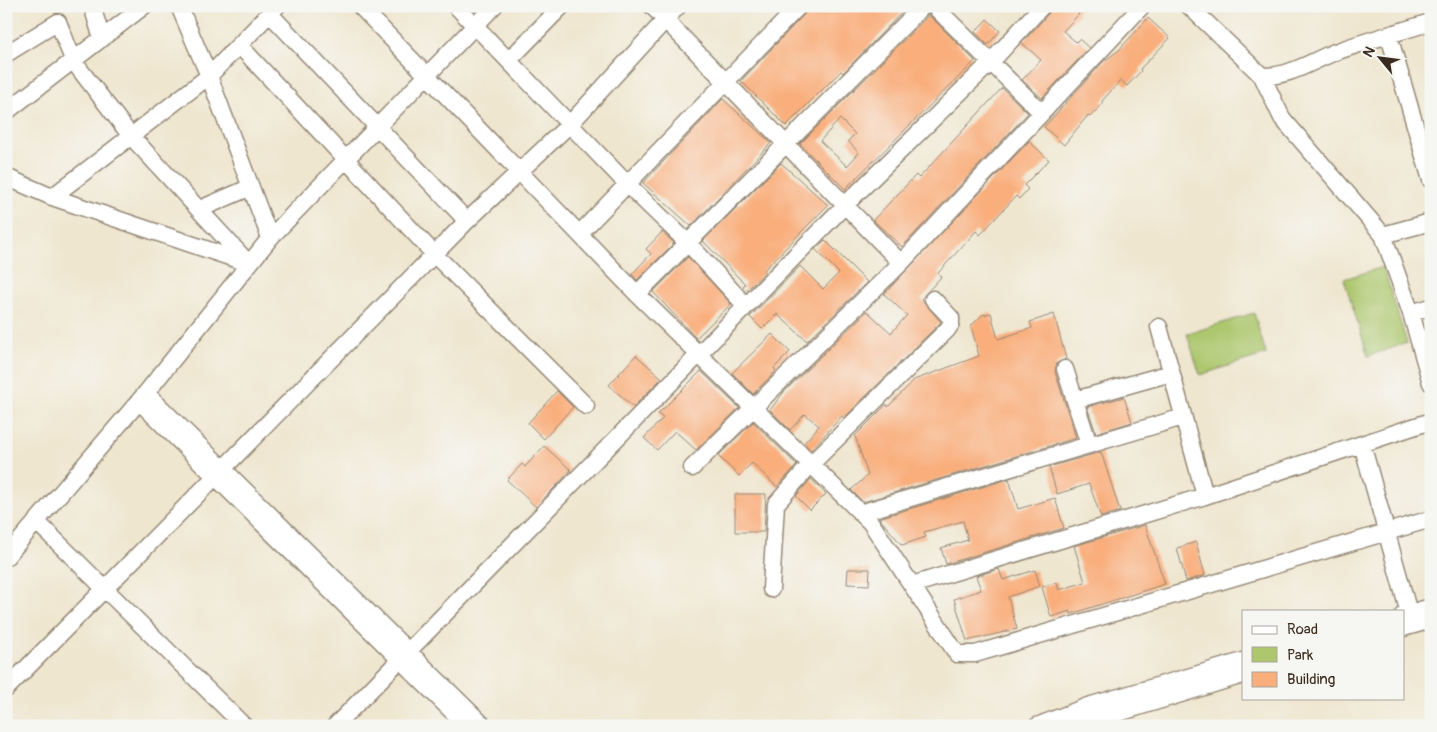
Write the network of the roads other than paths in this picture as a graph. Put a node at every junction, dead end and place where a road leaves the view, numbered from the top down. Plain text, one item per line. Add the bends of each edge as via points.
1 (92, 6) edge
2 (144, 6) edge
3 (179, 6) edge
4 (360, 6) edge
5 (456, 6) edge
6 (494, 6) edge
7 (562, 6) edge
8 (652, 6) edge
9 (678, 6) edge
10 (800, 6) edge
11 (923, 6) edge
12 (934, 6) edge
13 (1042, 6) edge
14 (1142, 6) edge
15 (1189, 6) edge
16 (274, 10) edge
17 (665, 20) junction
18 (1431, 22) edge
19 (476, 26) junction
20 (1388, 36) junction
21 (102, 39) junction
22 (239, 45) junction
23 (6, 54) edge
24 (510, 59) junction
25 (74, 62) junction
26 (991, 62) junction
27 (209, 76) junction
28 (427, 76) junction
29 (1262, 76) junction
30 (726, 82) junction
31 (6, 112) edge
32 (1042, 113) junction
33 (570, 124) junction
34 (378, 126) junction
35 (130, 135) junction
36 (786, 144) junction
37 (345, 160) junction
38 (519, 172) junction
39 (6, 177) edge
40 (1431, 180) edge
41 (627, 184) junction
42 (251, 187) junction
43 (52, 197) junction
44 (845, 205) junction
45 (200, 209) junction
46 (467, 221) junction
47 (1431, 222) edge
48 (580, 233) junction
49 (1383, 235) junction
50 (270, 238) junction
51 (688, 243) junction
52 (435, 255) junction
53 (901, 263) junction
54 (249, 264) junction
55 (637, 294) junction
56 (933, 299) dead end
57 (746, 306) junction
58 (1431, 307) edge
59 (1411, 313) junction
60 (1159, 327) dead end
61 (698, 355) junction
62 (1065, 369) dead end
63 (1171, 373) junction
64 (1431, 383) edge
65 (142, 397) junction
66 (1075, 400) junction
67 (586, 406) dead end
68 (754, 408) junction
69 (1183, 417) junction
70 (1431, 421) edge
71 (1362, 444) junction
72 (1089, 445) junction
73 (810, 465) junction
74 (692, 468) dead end
75 (219, 473) junction
76 (1205, 496) junction
77 (860, 513) junction
78 (1431, 519) edge
79 (36, 521) junction
80 (1386, 532) junction
81 (6, 557) edge
82 (912, 586) junction
83 (104, 589) junction
84 (771, 589) dead end
85 (1431, 607) edge
86 (1403, 610) edge
87 (1405, 619) edge
88 (1431, 620) edge
89 (404, 655) junction
90 (1242, 661) edge
91 (1242, 675) edge
92 (6, 689) edge
93 (464, 724) edge
94 (244, 726) edge
95 (335, 726) edge
96 (484, 726) edge
97 (1037, 726) edge
98 (1076, 726) edge

1 - 21 street
2 - 21 street
3 - 27 street
4 - 28 street
5 - 19 street
6 - 19 street
7 - 24 street
8 - 17 street
9 - 17 street
10 - 30 street
11 - 36 street
12 - 26 street
13 - 26 street
14 - 32 street
15 - 29 street
16 - 22 street
16 - 34 street
17 - 30 street
17 - 33 street
18 - 20 street
19 - 24 street
19 - 28 street
20 - 29 street via 1334,53 1276,77
20 - 40 street
21 - 25 street
22 - 27 street
22 - 37 street
23 - 25 street via 58,22
24 - 33 street
25 - 31 street
25 - 35 street
26 - 32 street
26 - 44 street
27 - 35 street
27 - 42 street
28 - 34 street
28 - 38 street
29 - 49 street via 1282,118
30 - 36 street
30 - 41 street
32 - 53 street
33 - 38 street
33 - 41 street
34 - 37 street
34 - 46 street
35 - 43 street
35 - 45 street
36 - 44 street
36 - 51 street
37 - 50 street
37 - 52 street
38 - 46 street
38 - 48 street
39 - 43 street
41 - 48 street
41 - 51 street
42 - 45 street
42 - 50 street
43 - 54 street
44 - 53 street
44 - 57 street
45 - 54 street
46 - 52 street
47 - 49 street
48 - 55 street
49 - 59 street
50 - 54 street
51 - 55 street
51 - 57 street
52 - 67 street
52 - 75 street
53 - 68 street
54 - 65 street
55 - 61 street
56 - 73 street via 951,318 947,330
57 - 61 street
58 - 59 street
59 - 64 street
60 - 63 street
61 - 68 street
61 - 89 street
62 - 66 street
63 - 66 street
63 - 69 street
65 - 75 street
65 - 79 street
66 - 72 street
68 - 73 street
68 - 74 street
69 - 72 street
69 - 76 street
70 - 71 street
71 - 76 street
71 - 80 street
72 - 77 street
73 - 77 street
73 - 84 street via 776,504
75 - 83 street
75 - 89 street
76 - 82 street
77 - 82 street
78 - 80 street
79 - 81 street
79 - 83 street
80 - 82 street via 975,654 957,654
80 - 86 street
83 - 92 street
83 - 94 street
85 - 87 street
87 - 88 street
89 - 93 street
89 - 95 street
89 - 96 street
90 - 97 street via 1088,706
91 - 98 street

